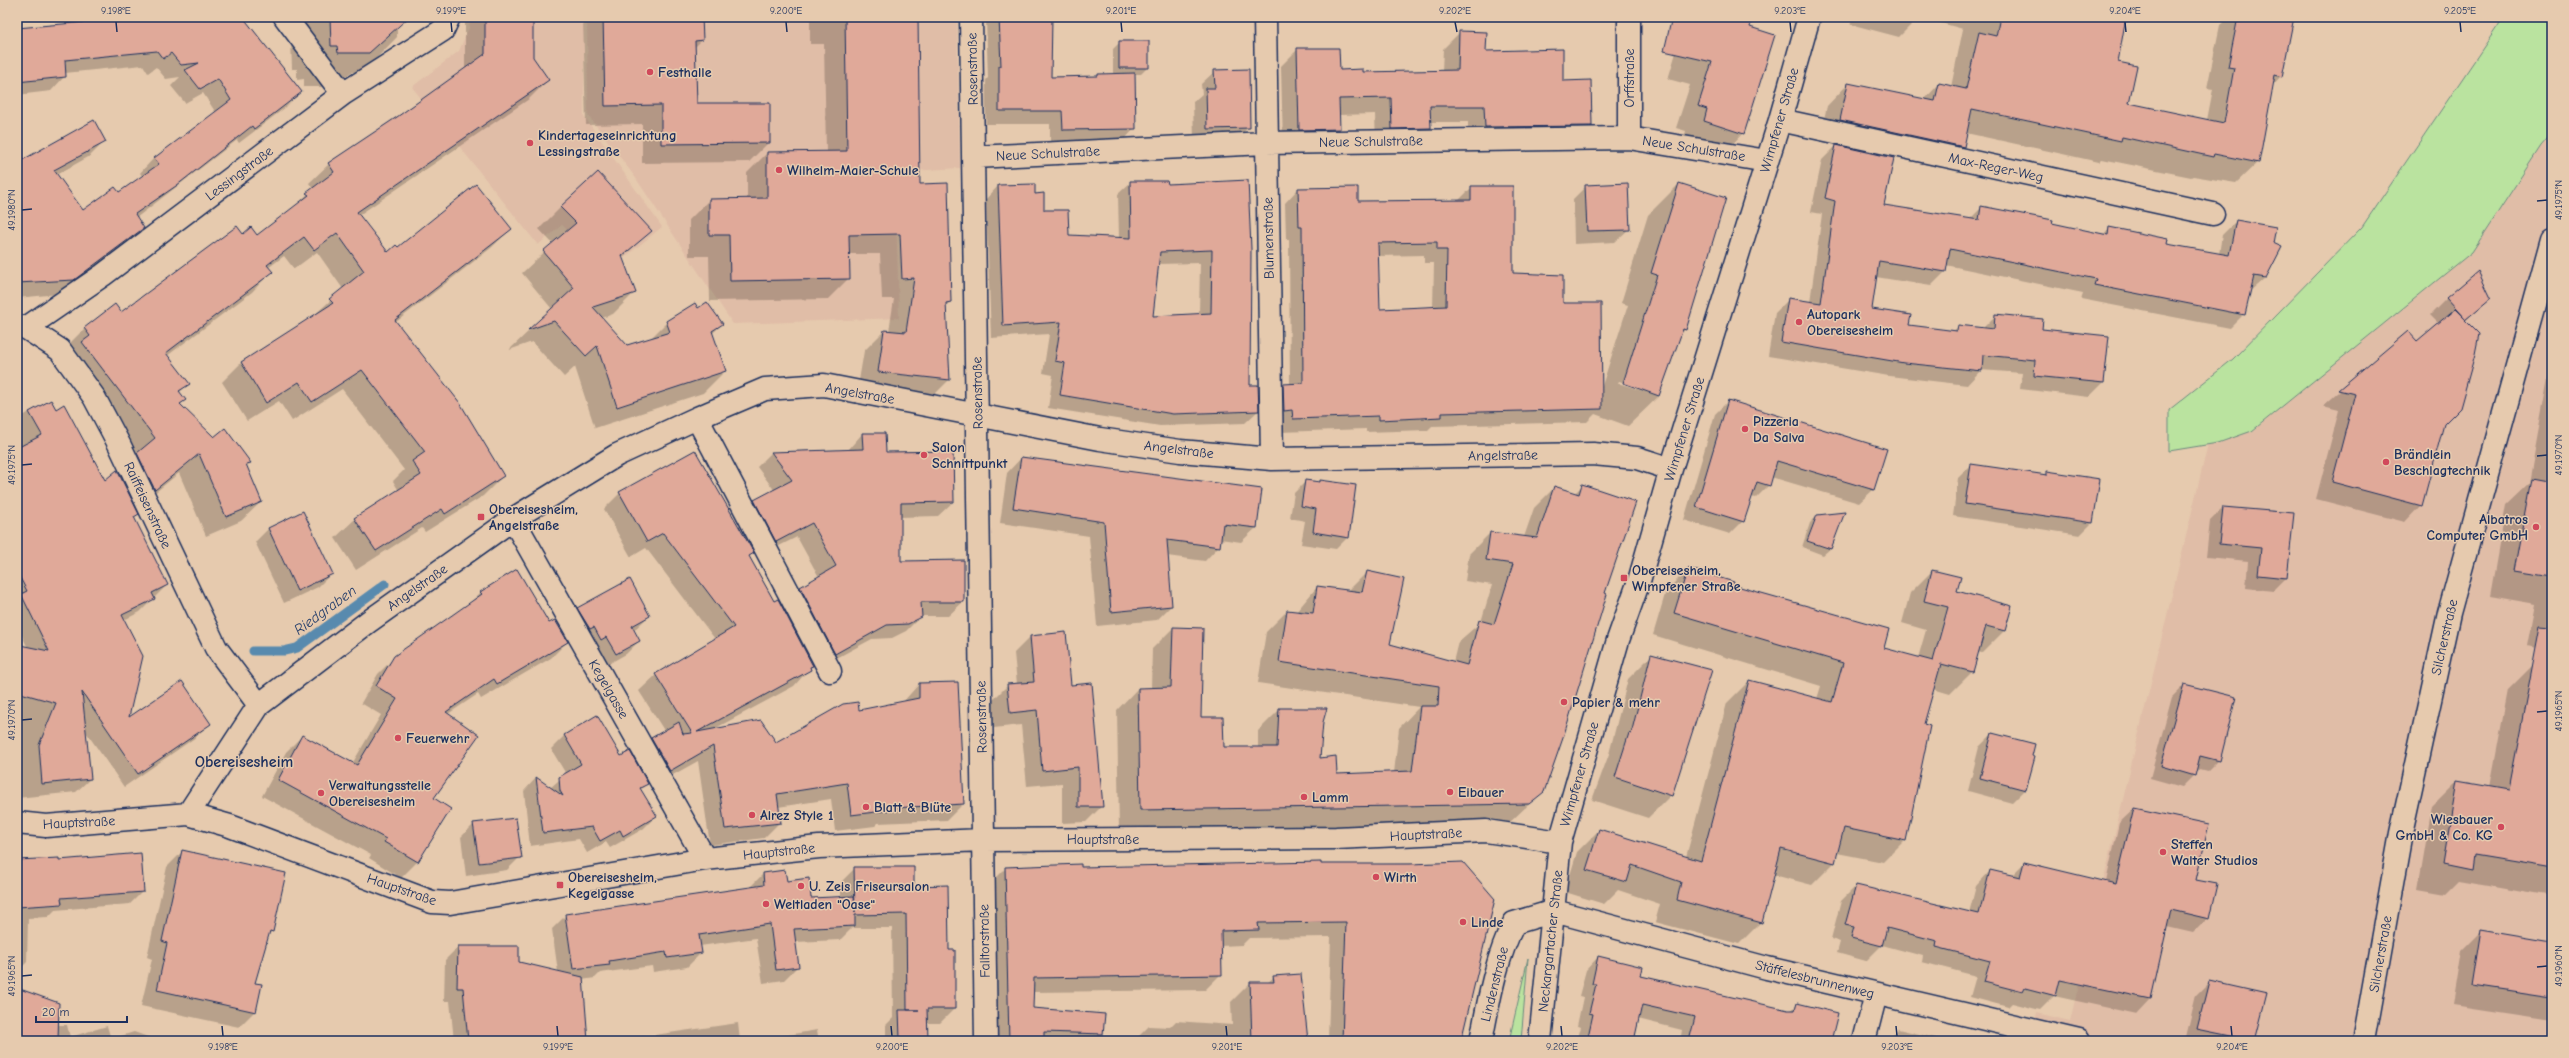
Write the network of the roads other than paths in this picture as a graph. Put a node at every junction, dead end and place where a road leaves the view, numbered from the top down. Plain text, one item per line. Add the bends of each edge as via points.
1 (285, 17) edge
2 (449, 17) edge
3 (971, 17) edge
4 (1265, 17) edge
5 (1629, 17) edge
6 (1808, 17) edge
7 (343, 94) junction
8 (1780, 120) junction
9 (1629, 138) junction
10 (1266, 143) junction
11 (974, 157) junction
12 (1767, 161) junction
13 (2212, 214) dead end
14 (2552, 239) edge
15 (21, 327) edge
16 (977, 416) junction
17 (697, 418) junction
18 (1272, 459) junction
19 (1671, 469) junction
20 (513, 519) junction
21 (830, 671) dead end
22 (259, 705) junction
23 (188, 814) junction
24 (17, 823) edge
25 (983, 840) junction
26 (1560, 842) junction
27 (705, 859) junction
28 (1554, 912) junction
29 (1876, 994) junction
30 (986, 1041) edge
31 (1482, 1041) edge
32 (1540, 1041) edge
33 (1864, 1041) edge
34 (2079, 1041) edge
35 (2364, 1041) edge

1 - 7 street
2 - 7 street, Lessingstraße via 443,30
3 - 11 street, Rosenstraße
4 - 10 street, Blumenstraße
5 - 9 street, Orffstraße
6 - 8 street, Wimpfener Straße
7 - 15 street, Lessingstraße via 103,275
8 - 12 street, Wimpfener Straße
8 - 13 street, Max-Reger-Weg
9 - 10 street, Neue Schulstraße
9 - 12 street, Neue Schulstraße
10 - 11 street, Neue Schulstraße
10 - 18 street, Blumenstraße
11 - 16 street, Rosenstraße
12 - 19 street, Wimpfener Straße
14 - 35 street, Silcherstraße via 2449,613 2401,833
15 - 22 street, Raiffeisenstraße via 60,350 94,397 216,648
16 - 17 street, Angelstraße via 824,385 765,390
16 - 18 street, Angelstraße via 1180,451
16 - 25 street, Rosenstraße
17 - 20 street, Angelstraße via 617,455
17 - 21 street
18 - 19 street, Angelstraße via 1593,454 1637,458
19 - 26 street, Wimpfener Straße via 1639,581 1618,640
20 - 22 street, Angelstraße via 368,622
20 - 27 street, Kegelgasse
22 - 23 street, Angelstraße
23 - 24 street, Hauptstraße via 46,826
23 - 27 street, Hauptstraße via 230,826 432,902 473,900
25 - 26 street, Hauptstraße via 1336,838 1486,831
25 - 27 street, Hauptstraße via 819,847
25 - 30 street, Falltorstraße
26 - 28 street, Neckargartacher Straße
28 - 29 street, Stäffelesbrunnenweg
28 - 31 street, Lindenstraße via 1514,923 1502,946
28 - 32 street, Neckargartacher Straße
29 - 33 street
29 - 34 street, Stäffelesbrunnenweg

